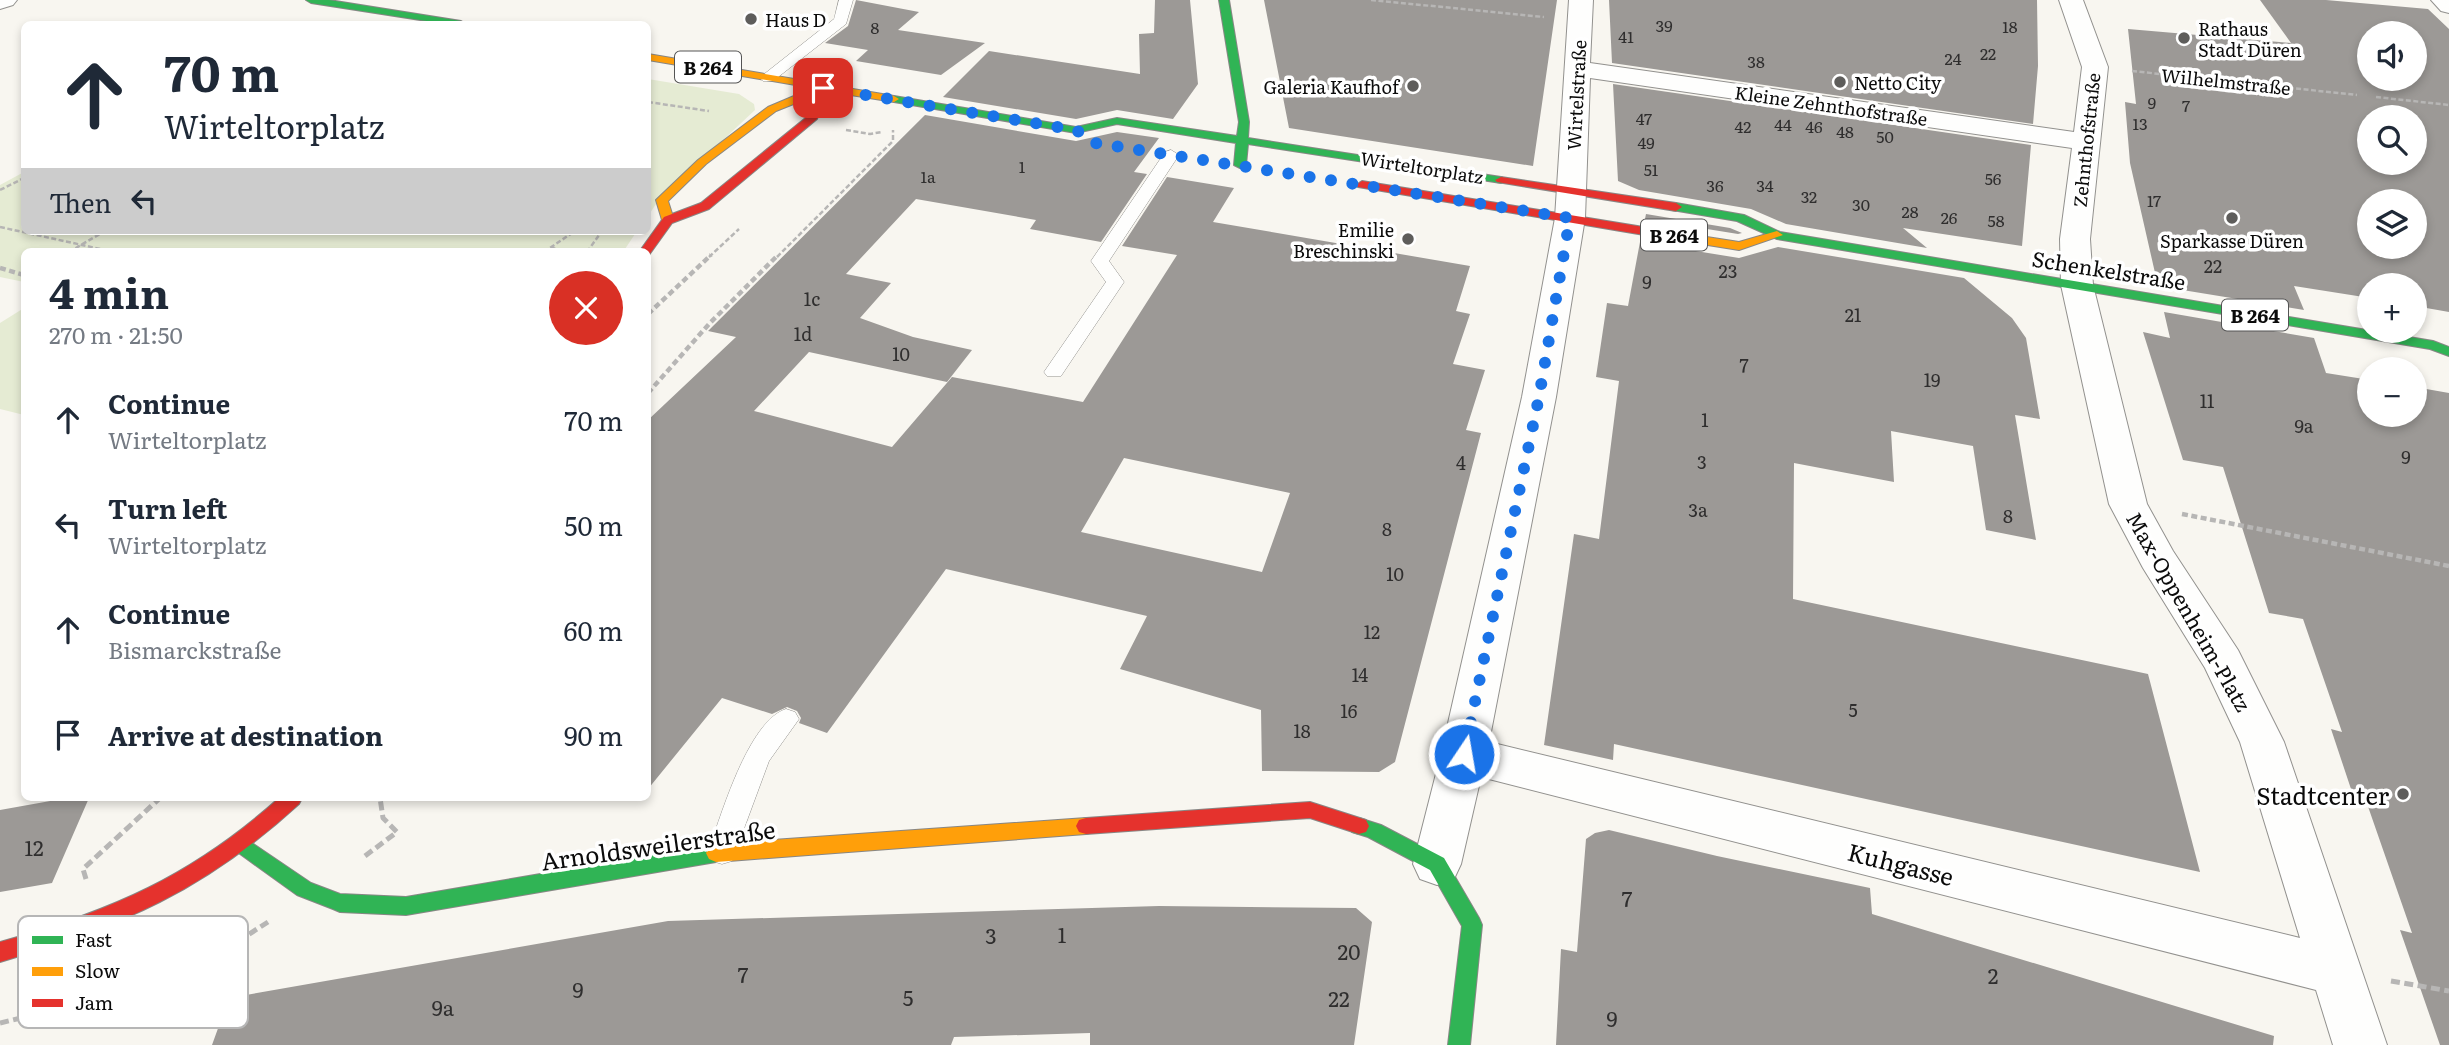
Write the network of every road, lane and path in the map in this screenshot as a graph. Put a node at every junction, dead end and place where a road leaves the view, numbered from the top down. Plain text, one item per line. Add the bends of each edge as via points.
1 (5, 0) edge
2 (311, 0) edge
3 (846, 0) edge
4 (1224, 0) edge
5 (1371, 0) edge
6 (2071, 0) edge
7 (2443, 0) edge
8 (0, 2) edge
9 (347, 2) edge
10 (2449, 6) edge
11 (1581, 10) edge
12 (445, 21) edge
13 (651, 58) edge
14 (2095, 67) junction
15 (1576, 68) junction
16 (768, 78) junction
17 (823, 88) junction
18 (2357, 95) dead end
19 (2376, 97) dead end
20 (651, 102) edge
21 (2449, 105) edge
22 (713, 112) dead end
23 (893, 130) dead end
24 (1076, 130) junction
25 (1244, 140) junction
26 (2086, 142) junction
27 (1095, 143) dead end
28 (1172, 155) dead end
29 (1240, 165) dead end
30 (21, 180) edge
31 (1348, 183) dead end
32 (0, 191) edge
33 (1571, 204) junction
34 (668, 220) junction
35 (0, 227) edge
36 (21, 232) edge
37 (36, 235) edge
38 (98, 235) edge
39 (569, 235) edge
40 (1777, 235) junction
41 (82, 245) junction
42 (551, 247) edge
43 (76, 248) edge
44 (96, 248) edge
45 (648, 248) edge
46 (0, 268) edge
47 (21, 274) edge
48 (2077, 285) junction
49 (2441, 343) edge
50 (2449, 352) edge
51 (1054, 372) dead end
52 (651, 390) edge
53 (2128, 504) junction
54 (2449, 566) edge
55 (786, 719) dead end
56 (1464, 754) junction
57 (157, 801) edge
58 (289, 801) edge
59 (380, 801) edge
60 (243, 845) junction
61 (722, 852) junction
62 (1437, 864) junction
63 (312, 893) junction
64 (95, 916) edge
65 (113, 916) edge
66 (248, 934) edge
67 (18, 948) edge
68 (0, 952) edge
69 (2337, 971) junction
70 (18, 1019) edge
71 (0, 1023) edge
72 (1459, 1045) edge
73 (2360, 1045) edge

1 - 8 street
2 - 9 main road
3 - 16 lane via 841,21
4 - 25 main road
5 - 11 path
6 - 14 street, Zehnthofstraße
7 - 10 street
9 - 12 main road
11 - 15 street, Wirtelstraße
13 - 16 main road, B 264
14 - 18 path, Wilhelmstraße
14 - 26 street, Zehnthofstraße
15 - 26 street, Kleine Zehnthofstraße
15 - 33 street, Wirtelstraße
16 - 17 main road, B 264
17 - 24 main road, B 264
17 - 34 main road via 813,117 802,127 705,206
17 - 34 main road via 772,109 702,162 662,200
19 - 21 path
20 - 22 path
23 - 52 path via 893,141 709,324
24 - 25 main road, B 264 via 1117,121
24 - 27 main road, B 264
25 - 29 main road
25 - 33 main road, Wirteltorplatz / B 264
26 - 48 street, Zehnthofstraße via 2075,239
28 - 51 lane via 1100,261 1115,282
30 - 32 path
31 - 33 main road, Wirteltorplatz / B 264
33 - 40 main road, Schenkelstraße / B 264 via 1740,218
33 - 40 main road, Schenkelstraße / B 264 via 1739,246
33 - 56 street via 1539,397
34 - 45 main road
35 - 36 path
37 - 41 path
38 - 41 path
39 - 42 path
40 - 48 main road, Schenkelstraße / B 264
41 - 43 path
41 - 44 path
46 - 47 path
48 - 49 main road, Schenkelstraße / B 264
48 - 53 street, Max-Oppenheim-Platz
49 - 50 main road, Schenkelstraße / B 264
53 - 54 path
53 - 69 street, Max-Oppenheim-Platz via 2223,662 2262,742
55 - 61 lane via 757,756
56 - 62 street
56 - 69 street, Kuhgasse
57 - 64 path via 83,869
58 - 60 main road
59 - 63 path via 379,814 397,832
60 - 63 main road, Arnoldsweilerstraße
60 - 65 main road via 183,885
61 - 62 main road, Arnoldsweilerstraße via 1310,810 1374,831
61 - 63 main road, Arnoldsweilerstraße via 406,906 340,903
62 - 72 main road via 1472,925
63 - 66 path
67 - 68 main road
69 - 73 street, Max-Oppenheim-Platz
70 - 71 path

